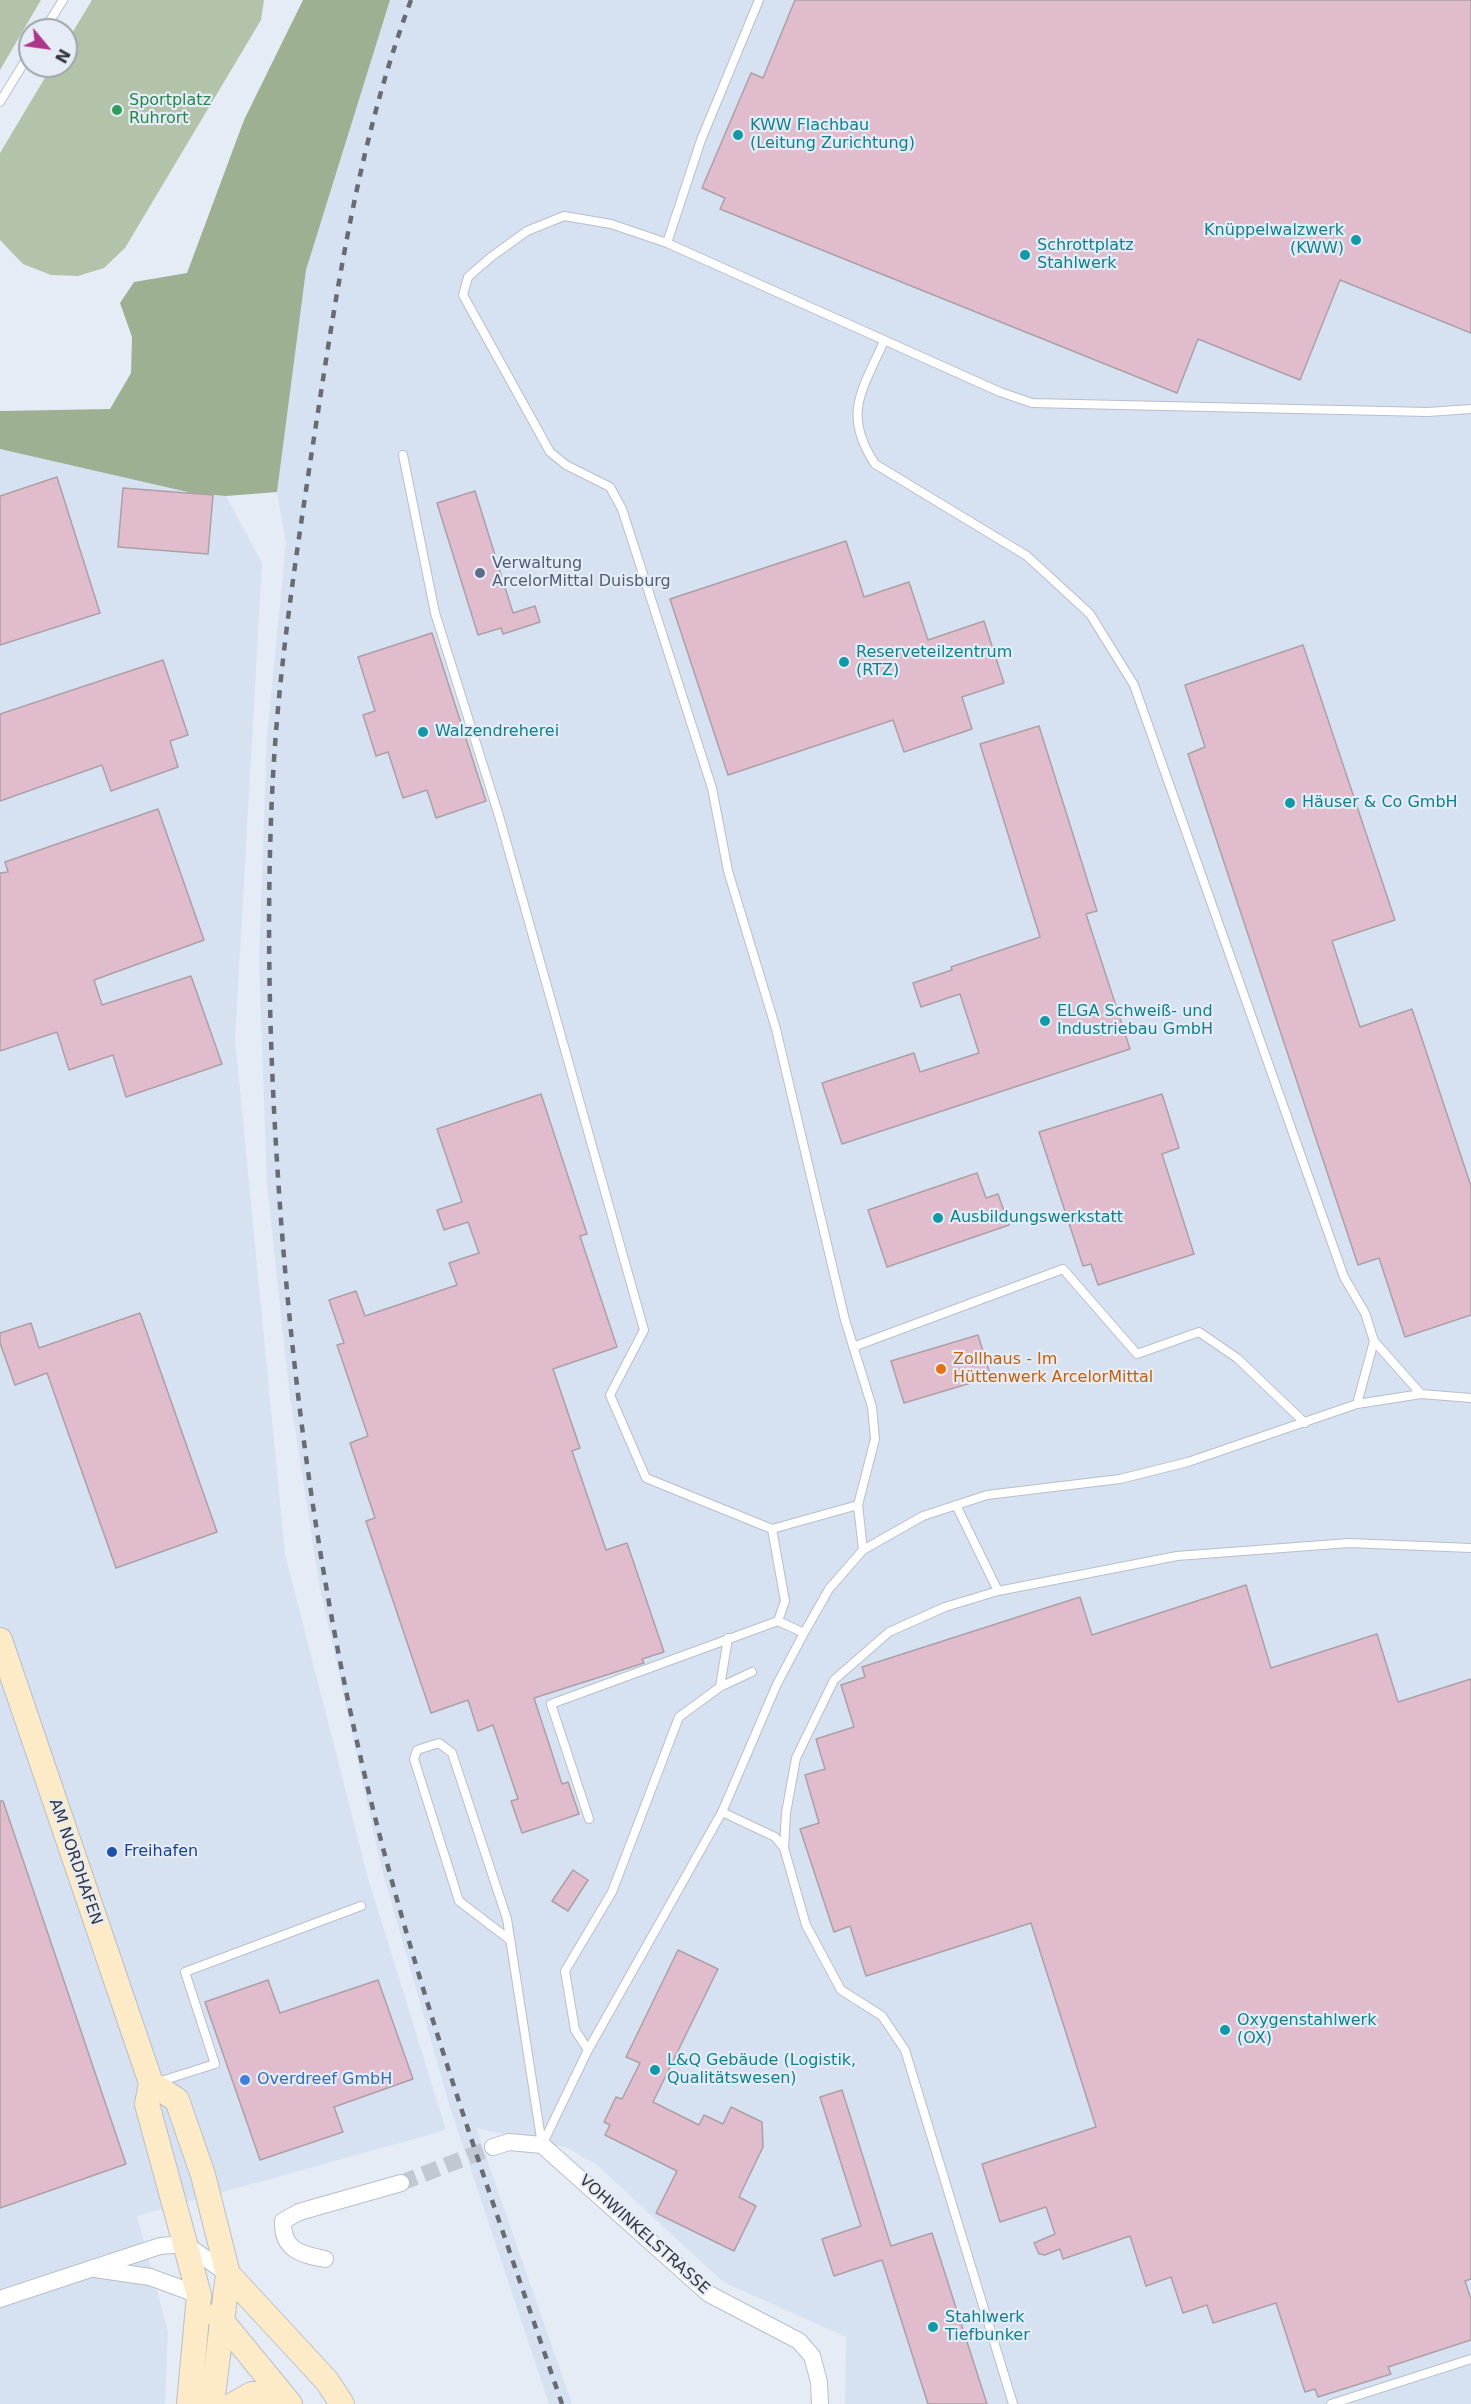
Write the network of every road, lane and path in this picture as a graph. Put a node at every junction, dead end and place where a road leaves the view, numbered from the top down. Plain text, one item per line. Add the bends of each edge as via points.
1 (63, 0) edge
2 (759, 0) edge
3 (52, 18) edge
4 (18, 73) edge
5 (0, 102) edge
6 (667, 243) junction
7 (884, 341) junction
8 (1471, 409) edge
9 (403, 455) dead end
10 (1374, 1341) junction
11 (853, 1347) junction
12 (1421, 1394) junction
13 (1471, 1398) edge
14 (1357, 1404) junction
15 (1305, 1423) junction
16 (858, 1505) junction
17 (956, 1505) junction
18 (772, 1529) junction
19 (1471, 1548) edge
20 (863, 1550) junction
21 (998, 1591) junction
22 (778, 1621) junction
23 (804, 1633) junction
24 (728, 1638) junction
25 (0, 1640) edge
26 (752, 1672) dead end
27 (720, 1687) junction
28 (722, 1812) junction
29 (589, 1819) dead end
30 (784, 1848) junction
31 (361, 1906) dead end
32 (510, 1940) junction
33 (588, 2050) junction
34 (151, 2083) junction
35 (542, 2145) junction
36 (493, 2147) tunnel mouth
37 (401, 2183) tunnel mouth
38 (184, 2244) junction
39 (325, 2259) dead end
40 (91, 2269) junction
41 (228, 2274) junction
42 (199, 2295) junction
43 (0, 2299) edge
44 (222, 2320) junction
45 (1471, 2359) edge
46 (284, 2399) edge
47 (189, 2404) edge
48 (212, 2404) edge
49 (234, 2404) edge
50 (342, 2404) edge
51 (820, 2404) edge
52 (1013, 2404) edge
53 (1330, 2404) edge

1 - 3 lane
2 - 6 lane via 701,140
4 - 5 lane
6 - 7 lane
6 - 11 lane via 611,224 564,216 527,231 491,257 468,277 463,295 550,452 566,465 610,487 622,509 712,788 728,871 776,1029
7 - 8 lane via 1000,393 1032,403 1428,412
7 - 10 lane via 856,417 861,443 875,464 1027,556 1090,614 1134,685 1344,1277 1365,1313
9 - 18 lane via 435,613 499,816 644,1330 610,1395 646,1478
10 - 12 lane
10 - 14 lane
11 - 15 lane via 1064,1269 1137,1354 1199,1332 1237,1358
11 - 16 lane via 872,1407 875,1439
12 - 13 lane
12 - 14 lane
14 - 15 lane
15 - 17 lane via 1188,1462 1120,1479 987,1495
16 - 18 lane
16 - 20 lane
17 - 20 lane via 923,1516
17 - 21 lane
18 - 22 lane via 785,1601
19 - 21 lane via 1349,1543 1177,1556
20 - 23 lane via 829,1589
21 - 30 lane via 945,1607 889,1632 834,1680 796,1758
22 - 23 lane
22 - 24 lane
23 - 28 lane via 772,1694
24 - 27 lane
24 - 29 lane via 551,1704
25 - 34 main road, AM NORDHAFEN
26 - 27 lane
27 - 33 lane via 679,1717 612,1892 565,1971 575,2030
28 - 30 lane via 775,1837
28 - 33 lane
30 - 52 lane via 806,1925 841,1990 882,2016 905,2050
31 - 34 lane via 185,1972 215,2064
32 - 32 lane via 507,1919 452,1753 439,1743 417,1750 414,1760 459,1901
32 - 35 lane
33 - 35 lane
34 - 38 main road, AM NORDHAFEN via 147,2104
34 - 41 main road via 177,2100 203,2175
35 - 36 street via 509,2142
35 - 51 street, VOHWINKELSTRASSE via 709,2294 799,2341 812,2356
37 - 39 street via 299,2212 283,2221 288,2245 304,2255
38 - 40 street via 160,2246
38 - 41 street
38 - 42 main road, AM NORDHAFEN
40 - 42 street via 150,2277
40 - 43 street
41 - 44 main road
41 - 50 main road via 320,2373
42 - 44 main road
42 - 47 main road, AM NORDHAFEN
44 - 46 main road
44 - 48 main road
45 - 53 lane
46 - 49 main road via 252,2394

